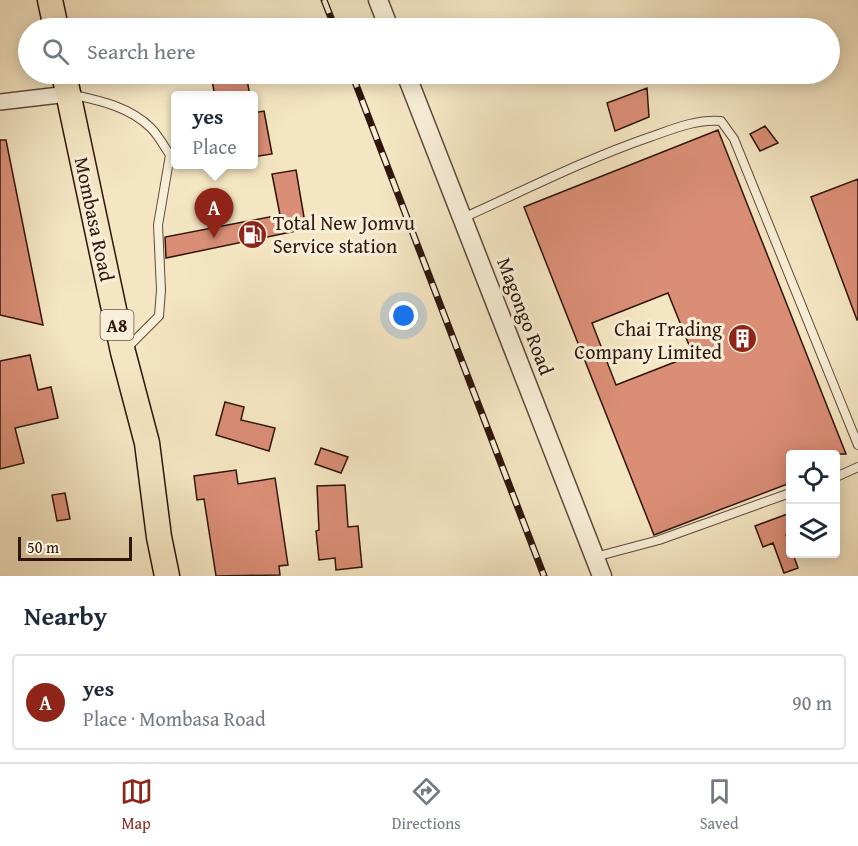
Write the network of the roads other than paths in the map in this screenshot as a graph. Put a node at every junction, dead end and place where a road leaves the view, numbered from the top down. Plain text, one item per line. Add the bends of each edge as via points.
1 (50, 0) edge
2 (378, 0) edge
3 (54, 18) edge
4 (385, 18) edge
5 (66, 84) edge
6 (410, 84) edge
7 (0, 102) edge
8 (463, 218) junction
9 (123, 352) junction
10 (858, 445) edge
11 (858, 467) edge
12 (840, 475) edge
13 (786, 494) edge
14 (594, 557) junction
15 (167, 576) edge
16 (602, 576) edge

1 - 3 highway
2 - 4 street
5 - 7 street
5 - 9 highway, Mombasa Road / A8
5 - 9 lane via 132,114 151,128 170,155 158,225 159,316
6 - 8 street, Magongo Road
8 - 10 lane via 609,151 692,123 721,121 734,139
8 - 14 street, Magongo Road
9 - 15 highway, Mombasa Road / A8 via 147,443
11 - 12 lane
13 - 14 lane via 659,540
14 - 16 street, Magongo Road

